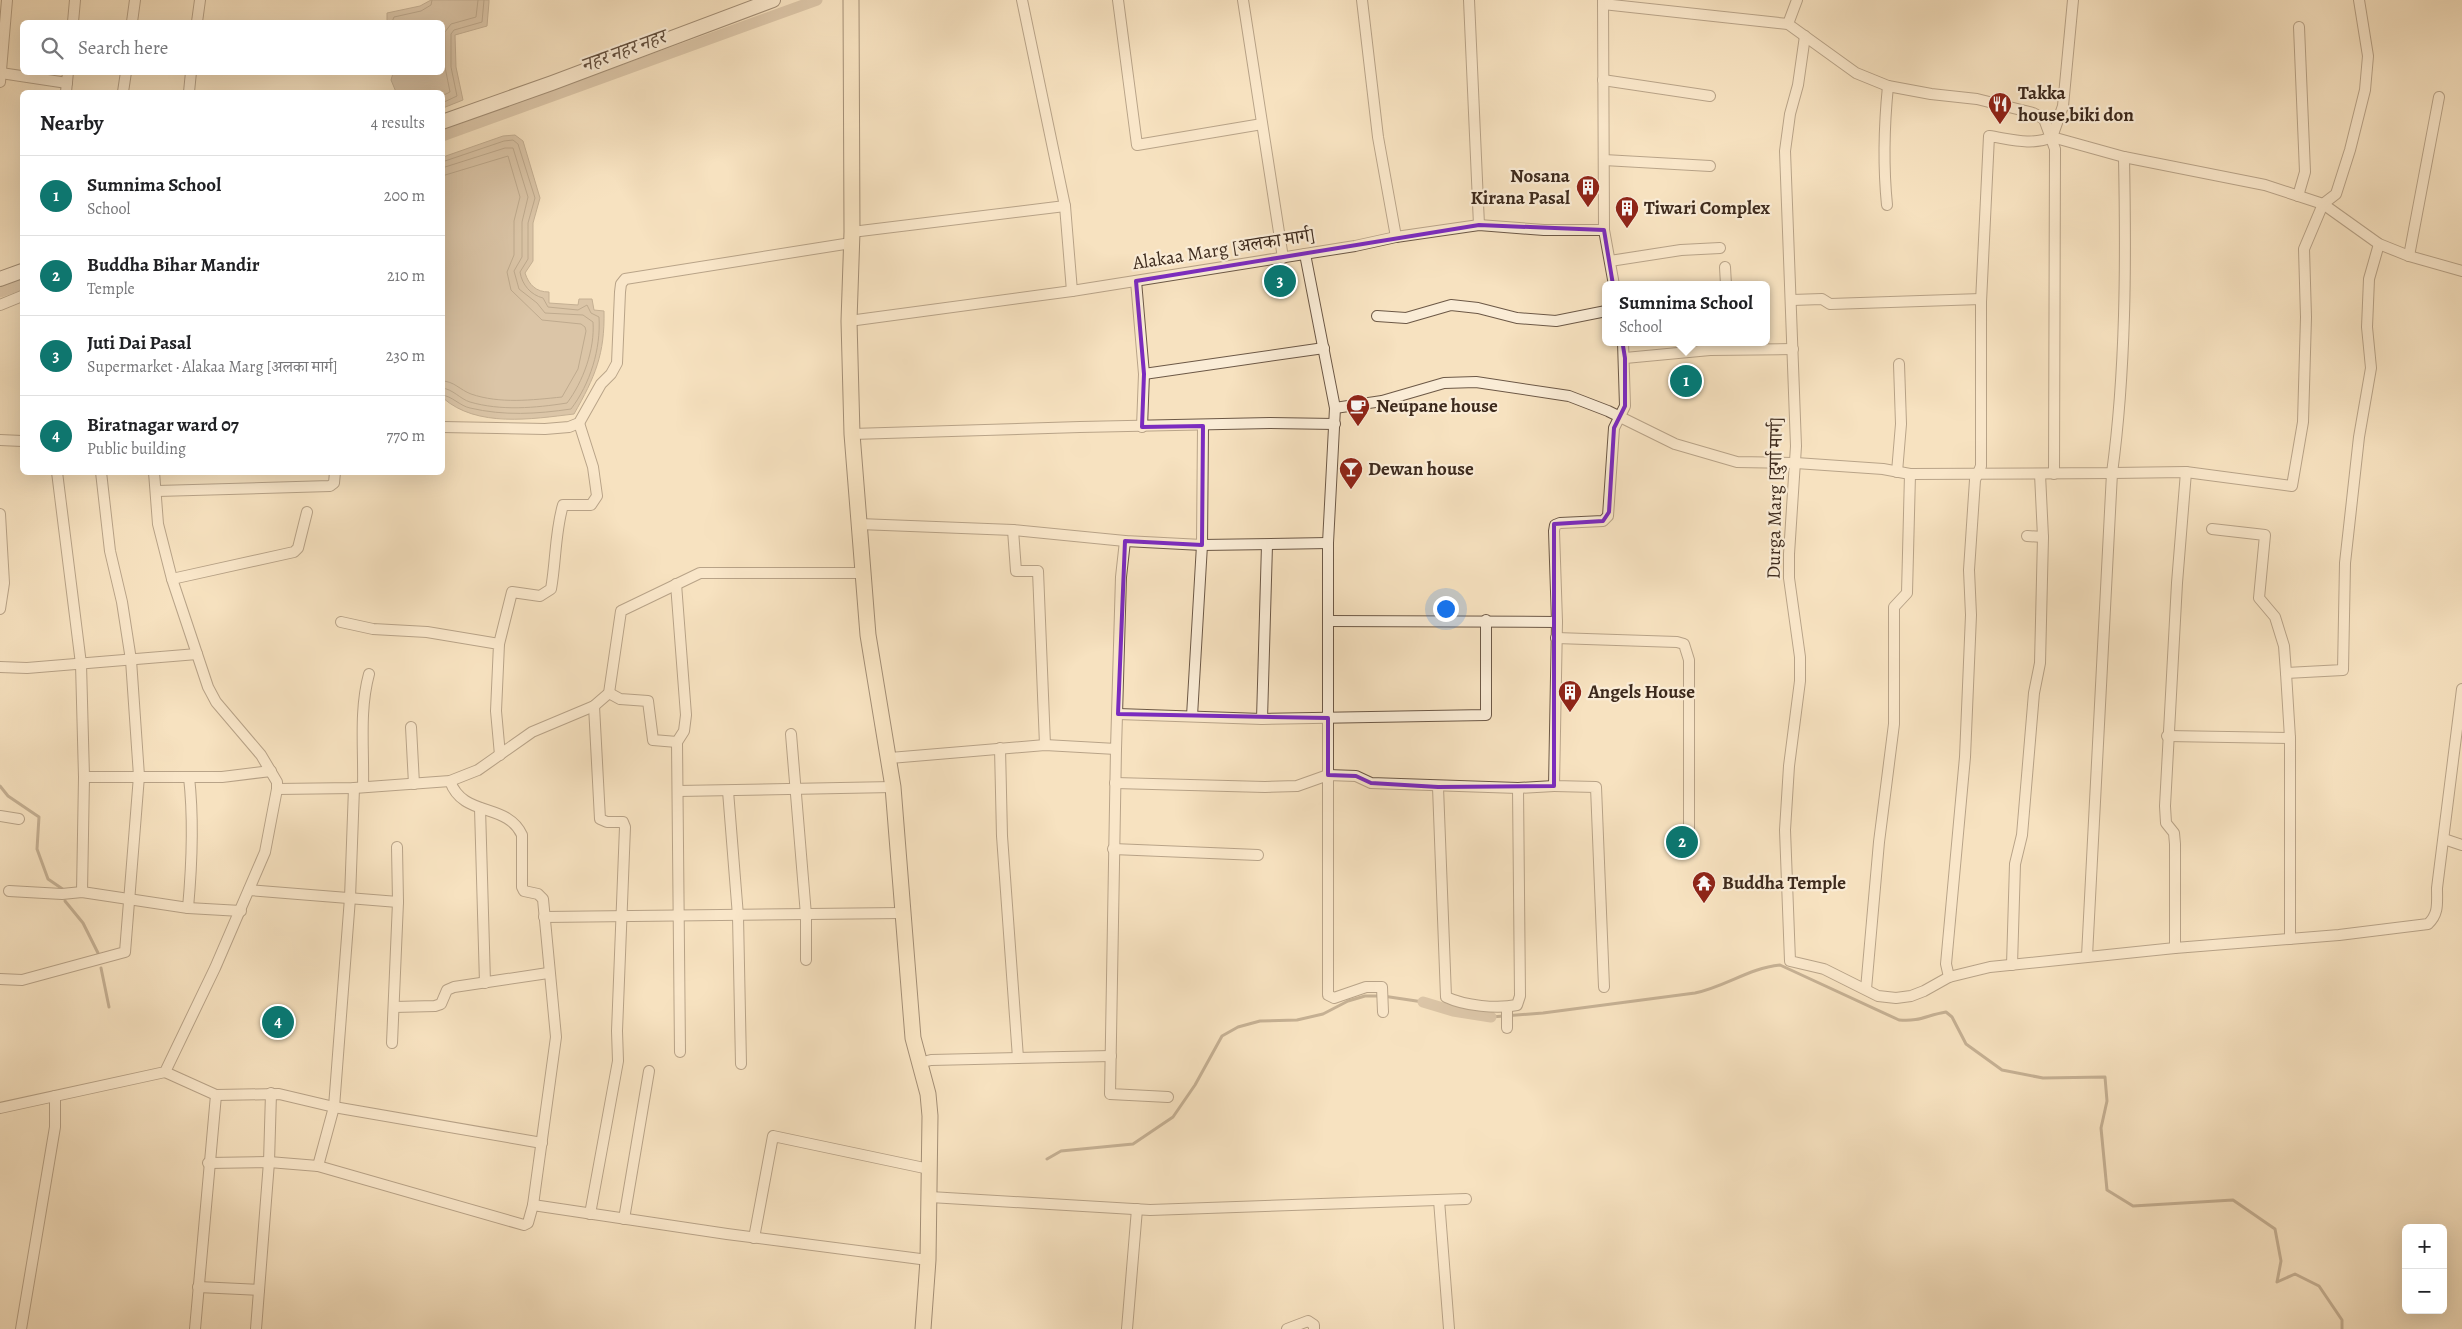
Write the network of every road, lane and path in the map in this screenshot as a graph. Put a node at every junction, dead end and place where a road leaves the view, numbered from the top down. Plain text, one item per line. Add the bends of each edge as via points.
1 (7, 0) edge
2 (75, 0) edge
3 (135, 0) edge
4 (200, 0) edge
5 (774, 0) edge
6 (851, 0) edge
7 (1022, 0) edge
8 (1118, 0) edge
9 (1243, 0) edge
10 (1362, 0) edge
11 (1468, 0) edge
12 (1797, 0) edge
13 (2074, 0) edge
14 (2359, 0) edge
15 (1603, 2) edge
16 (72, 20) edge
17 (132, 20) edge
18 (197, 20) edge
19 (1788, 24) junction
20 (2299, 28) dead end
21 (1805, 36) junction
22 (68, 75) edge
23 (126, 75) edge
24 (192, 75) edge
25 (1, 77) edge
26 (1603, 80) junction
27 (1888, 86) junction
28 (66, 88) edge
29 (123, 90) edge
30 (189, 90) edge
31 (1710, 96) dead end
32 (2438, 97) dead end
33 (445, 121) edge
34 (1262, 124) junction
35 (2052, 137) junction
36 (2124, 157) junction
37 (1604, 160) junction
38 (1710, 166) dead end
39 (2298, 196) junction
40 (2323, 204) junction
41 (1887, 205) dead end
42 (1065, 206) junction
43 (1479, 225) junction
44 (1604, 230) junction
45 (1396, 237) junction
46 (852, 238) junction
47 (2379, 244) junction
48 (1720, 248) dead end
49 (1305, 254) junction
50 (2409, 256) junction
51 (1283, 258) junction
52 (1610, 261) junction
53 (1725, 267) dead end
54 (2462, 271) edge
55 (20, 272) edge
56 (0, 278) edge
57 (1136, 281) junction
58 (1613, 281) edge
59 (1726, 281) edge
60 (1072, 291) junction
61 (20, 297) edge
62 (1981, 299) junction
63 (1792, 300) junction
64 (0, 305) edge
65 (1602, 312) edge
66 (1377, 316) dead end
67 (849, 321) junction
68 (1624, 346) edge
69 (1730, 346) edge
70 (1324, 348) junction
71 (1793, 349) junction
72 (1625, 358) junction
73 (1899, 364) dead end
74 (1144, 374) junction
75 (1335, 408) junction
76 (1620, 417) junction
77 (579, 423) junction
78 (1335, 424) junction
79 (1203, 426) junction
80 (445, 427) edge
81 (1142, 427) junction
82 (852, 434) junction
83 (0, 440) edge
84 (20, 441) edge
85 (1796, 463) junction
86 (1897, 472) junction
87 (2186, 472) junction
88 (2112, 473) junction
89 (1910, 474) junction
90 (1977, 474) junction
91 (2040, 474) junction
92 (2054, 474) junction
93 (57, 475) edge
94 (101, 475) edge
95 (154, 475) edge
96 (335, 475) edge
97 (157, 492) junction
98 (307, 512) dead end
99 (0, 514) edge
100 (859, 524) junction
101 (2212, 529) dead end
102 (1013, 530) junction
103 (2027, 536) dead end
104 (2043, 537) junction
105 (1125, 541) junction
106 (1328, 543) junction
107 (1202, 545) junction
108 (1266, 545) junction
109 (863, 573) junction
110 (172, 579) junction
111 (676, 584) junction
112 (0, 609) edge
113 (1328, 620) junction
114 (1486, 620) junction
115 (341, 622) dead end
116 (1557, 622) junction
117 (1556, 638) junction
118 (499, 644) junction
119 (197, 654) junction
120 (131, 660) junction
121 (81, 664) junction
122 (0, 667) edge
123 (2286, 673) junction
124 (369, 674) dead end
125 (2462, 689) edge
126 (609, 693) junction
127 (594, 706) junction
128 (1118, 714) junction
129 (1192, 716) junction
130 (1328, 718) junction
131 (1262, 719) junction
132 (411, 727) dead end
133 (791, 734) dead end
134 (2168, 736) junction
135 (2290, 738) junction
136 (677, 742) junction
137 (1045, 746) junction
138 (1000, 748) junction
139 (1116, 748) junction
140 (500, 755) junction
141 (890, 758) junction
142 (271, 771) junction
143 (1328, 775) junction
144 (84, 776) junction
145 (139, 776) junction
146 (189, 777) junction
147 (450, 781) junction
148 (1115, 782) junction
149 (414, 784) junction
150 (1554, 786) junction
151 (1438, 787) junction
152 (358, 788) junction
153 (893, 788) junction
154 (1518, 788) junction
155 (277, 789) junction
156 (794, 790) junction
157 (678, 791) junction
158 (728, 791) junction
159 (480, 808) junction
160 (0, 816) edge
161 (19, 819) dead end
162 (1689, 829) dead end
163 (2444, 840) junction
164 (2462, 845) edge
165 (397, 847) dead end
166 (1113, 849) junction
167 (1258, 855) dead end
168 (249, 890) junction
169 (9, 891) dead end
170 (82, 892) junction
171 (131, 898) junction
172 (350, 898) junction
173 (398, 902) junction
174 (188, 908) junction
175 (241, 911) junction
176 (902, 913) junction
177 (806, 915) junction
178 (738, 916) junction
179 (544, 917) junction
180 (677, 917) junction
181 (622, 918) junction
182 (2290, 939) junction
183 (2175, 948) junction
184 (2087, 956) junction
185 (806, 960) dead end
186 (2012, 965) junction
187 (548, 973) junction
188 (1949, 977) junction
189 (0, 979) edge
190 (485, 983) junction
191 (1604, 987) dead end
192 (1866, 989) junction
193 (394, 1007) junction
194 (1507, 1007) junction
195 (1383, 1012) dead end
196 (1507, 1028) dead end
197 (392, 1043) dead end
198 (680, 1052) dead end
199 (1111, 1056) junction
200 (1018, 1058) junction
201 (918, 1063) junction
202 (741, 1064) dead end
203 (649, 1070) dead end
204 (165, 1072) junction
205 (271, 1094) junction
206 (216, 1095) junction
207 (55, 1096) junction
208 (1168, 1097) dead end
209 (334, 1107) junction
210 (0, 1108) edge
211 (542, 1143) junction
212 (208, 1162) junction
213 (269, 1162) junction
214 (318, 1166) junction
215 (929, 1169) junction
216 (930, 1196) junction
217 (1439, 1200) junction
218 (1466, 1200) dead end
219 (533, 1205) junction
220 (1137, 1209) junction
221 (590, 1214) junction
222 (624, 1219) junction
223 (754, 1238) junction
224 (928, 1260) junction
225 (198, 1287) junction
226 (259, 1290) junction
227 (21, 1329) edge
228 (195, 1329) edge
229 (256, 1329) edge
230 (923, 1329) edge
231 (1127, 1329) edge
232 (1287, 1329) edge
233 (1314, 1329) edge
234 (1449, 1329) edge

1 - 25 street
2 - 16 street
3 - 17 street
4 - 18 street
5 - 33 main road
6 - 46 main road
7 - 42 street
8 - 34 street via 1137,145
9 - 34 street
10 - 45 street via 1378,137
11 - 43 street
12 - 19 street
13 - 35 street via 2063,106
14 - 40 street via 2368,56 2365,90 2336,194
15 - 19 street
15 - 26 street
19 - 21 street
20 - 39 street via 2305,172
21 - 27 street via 1856,73
21 - 63 street, Durga Marg [दुर्गा मार्ग] via 1785,151
22 - 28 street
23 - 29 street
24 - 30 street
25 - 28 street
26 - 31 street
26 - 37 street
27 - 35 street via 1977,99 2033,112 2044,119
27 - 41 street via 1884,124
32 - 50 street
34 - 51 street
35 - 36 street
35 - 62 street via 2042,142 2031,142 1989,136
35 - 92 street via 2056,231
36 - 39 street via 2265,185
36 - 88 street via 2123,316 2117,439
37 - 38 street
37 - 44 street
39 - 40 street
40 - 47 street
40 - 87 street via 2304,249 2304,422 2292,486
42 - 46 street
42 - 60 street
43 - 44 street, Alakaa Marg [अलका मार्ग]
43 - 45 street, Alakaa Marg [अलका मार्ग]
44 - 52 street
45 - 49 street, Alakaa Marg [अलका मार्ग]
46 - 67 main road
46 - 77 street via 625,279 620,284 618,363 601,384
47 - 50 street
47 - 123 street via 2369,279 2367,327 2371,368 2359,437 2345,563 2343,670
48 - 52 street via 1681,250
49 - 51 street, Alakaa Marg [अलका मार्ग]
49 - 70 street
50 - 54 street
51 - 57 street, Alakaa Marg [अलका मार्ग]
52 - 58 street
53 - 59 street
55 - 56 main road
57 - 60 street, Alakaa Marg [अलका मार्ग]
57 - 74 street
60 - 67 street, Alakaa Marg [अलका मार्ग]
61 - 64 street
62 - 63 street via 1830,304 1822,299
62 - 90 street via 1981,466
63 - 71 street, Durga Marg [दुर्गा मार्ग]
65 - 66 street via 1556,321 1517,318 1451,305 1406,318
67 - 82 main road
68 - 72 street
69 - 71 street
69 - 72 street
70 - 74 street
70 - 75 street
71 - 85 street, Durga Marg [दुर्गा मार्ग]
72 - 76 street via 1625,406
73 - 86 street via 1902,424
74 - 81 street
75 - 76 street via 1382,401 1444,383 1476,382 1569,396
75 - 78 street
76 - 85 street via 1675,444 1721,458 1737,462
76 - 116 street via 1614,428 1608,516 1603,521 1555,525
77 - 80 street via 545,429
77 - 118 street via 593,467 597,496 591,505 563,505 557,526 551,589 540,596 512,592
78 - 79 street
78 - 106 street
79 - 81 street
79 - 107 street
81 - 82 street
82 - 100 main road
83 - 84 street
85 - 86 street
85 - 192 street, Durga Marg [दुर्गा मार्ग] via 1789,554 1800,681 1785,830 1790,961 1824,969
86 - 89 street
87 - 88 street
87 - 134 street
88 - 92 street
88 - 184 street
89 - 90 street
89 - 192 street via 1908,593 1894,607 1894,724 1879,842
90 - 91 street
90 - 188 street via 1969,570 1971,615 1966,740 1946,964
91 - 92 street
91 - 104 street
93 - 121 street
94 - 120 street via 110,550
95 - 97 street
96 - 97 street via 330,486
97 - 110 street via 158,524
98 - 110 street via 298,548 294,552
99 - 112 street via 4,582
100 - 102 street
100 - 109 main road
101 - 123 street via 2265,535 2259,598 2275,617 2284,646
102 - 105 street
102 - 137 street via 1016,571 1038,571
103 - 104 street
104 - 186 street via 2040,663 2034,693 2022,835 2015,864
105 - 107 street
105 - 128 street via 1121,577
106 - 108 street
106 - 113 street
107 - 108 street
107 - 129 street
108 - 131 street
109 - 111 street via 700,573
109 - 141 main road via 868,635
110 - 119 street
111 - 126 street via 621,611
111 - 136 street via 686,715 684,731
113 - 114 street
113 - 130 street
114 - 116 street
114 - 130 street via 1486,715
115 - 118 street via 373,629 427,632
116 - 117 street
117 - 150 street
117 - 162 street via 1684,644 1688,660
118 - 140 street via 496,711
119 - 120 street
119 - 142 street via 216,702
120 - 121 street
120 - 145 street
121 - 122 street
121 - 144 street
123 - 135 street
124 - 152 street via 364,693
125 - 163 street
126 - 127 street
126 - 136 street via 620,699 648,701 653,740
127 - 140 street via 532,732
127 - 181 street via 600,819 623,822 625,828
128 - 129 street
128 - 139 street
129 - 131 street
130 - 131 street
130 - 143 street
132 - 149 street
133 - 156 street
134 - 135 street
134 - 183 street via 2166,823 2174,833 2176,844
135 - 182 street
136 - 157 street
137 - 138 street
137 - 139 street
138 - 141 street
138 - 200 street via 1002,836
139 - 148 street
140 - 147 street via 478,770
141 - 153 main road
142 - 146 street
142 - 155 street
143 - 148 street via 1298,786
143 - 151 street via 1356,776 1371,784
143 - 195 street via 1328,995 1334,998 1366,987 1382,987
144 - 145 street
144 - 170 street
145 - 146 street
145 - 171 street
146 - 174 street via 192,859
147 - 149 street
147 - 159 street via 453,791 462,801
148 - 166 street
149 - 152 street
150 - 154 street
150 - 191 street via 1596,787
151 - 154 street
151 - 194 street via 1446,997 1456,1002
152 - 155 street
152 - 172 street
153 - 156 street
153 - 176 main road
154 - 194 street via 1520,996 1517,1005
155 - 168 street via 265,852
156 - 158 street
156 - 177 street
157 - 158 street
157 - 180 street
158 - 178 street
159 - 179 street via 507,818 519,828 522,835 522,887 528,893 542,896
159 - 190 street
160 - 161 street
163 - 164 street
163 - 182 street via 2437,909 2435,918 2428,924
165 - 173 street
166 - 167 street
166 - 199 street
168 - 172 street
168 - 175 street
169 - 170 street
170 - 171 street
171 - 174 street
171 - 189 street via 124,952 22,980
172 - 173 street
172 - 209 street
173 - 193 street
174 - 175 street
175 - 204 street
176 - 177 street
176 - 201 main road
177 - 178 street
177 - 185 street
178 - 180 street
178 - 202 street
179 - 181 street
179 - 187 street
180 - 181 street
180 - 198 street
181 - 221 street via 616,1031 618,1061
182 - 183 street
183 - 184 street
184 - 186 street
186 - 188 street
187 - 190 street
187 - 211 street via 556,1037
188 - 192 street via 1911,996 1878,996
190 - 193 street via 454,987 444,994 441,1004 435,1006
193 - 197 street
194 - 196 street
199 - 200 street
199 - 208 street via 1110,1094
200 - 201 street
201 - 215 main road via 928,1094
203 - 222 street
204 - 206 street
204 - 207 street
205 - 206 street
205 - 209 street
205 - 213 street
206 - 212 street
207 - 210 street
207 - 227 street via 55,1127
209 - 211 street
209 - 214 street
211 - 219 street
212 - 213 street
212 - 225 street
213 - 214 street
213 - 226 street
214 - 219 street via 524,1225 528,1223
215 - 216 main road
215 - 223 street via 774,1136
216 - 220 street
216 - 224 main road
217 - 218 street
217 - 220 street
217 - 234 street
219 - 221 street
220 - 231 street
221 - 222 street
222 - 223 street
223 - 224 street
224 - 230 main road
225 - 226 street
225 - 228 street
226 - 229 street
232 - 233 street via 1308,1321

